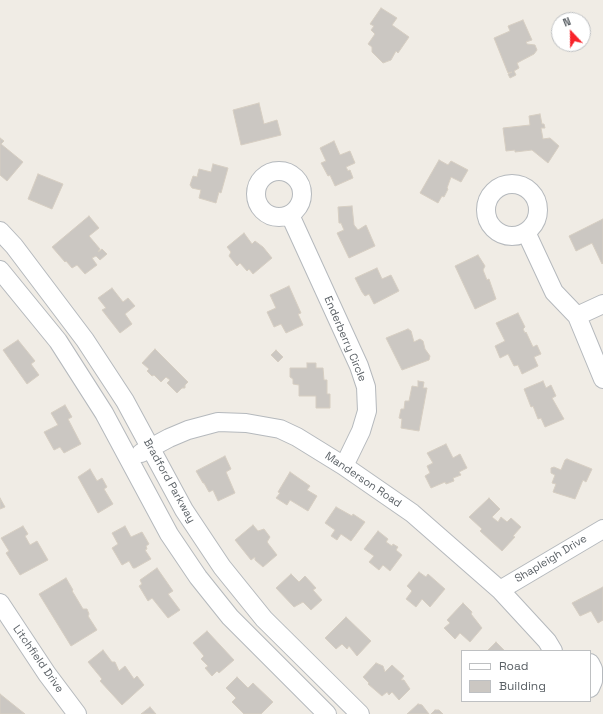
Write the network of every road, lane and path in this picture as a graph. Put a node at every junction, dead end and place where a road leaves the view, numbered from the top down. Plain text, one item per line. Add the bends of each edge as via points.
1 (290, 215) dead end
2 (0, 231) edge
3 (526, 232) dead end
4 (0, 270) edge
5 (603, 304) edge
6 (577, 316) junction
7 (603, 379) edge
8 (150, 448) junction
9 (129, 460) junction
10 (344, 466) junction
11 (603, 529) edge
12 (500, 590) junction
13 (0, 603) edge
14 (552, 650) edge
15 (591, 665) edge
16 (591, 686) edge
17 (77, 714) edge
18 (327, 714) edge
19 (360, 714) edge

1 - 10 street, Enderberry Circle via 359,366 366,387 367,411 361,431
2 - 8 street, Bradford Parkway via 85,340 125,401
3 - 6 street via 554,292
4 - 9 street via 58,341 104,413
5 - 6 street
6 - 7 street
8 - 9 street, Manderson Road
8 - 10 street, Manderson Road via 169,438 218,422 246,423 280,429
8 - 19 street, Bradford Parkway via 184,510 222,567 264,619
9 - 18 street via 168,534 198,577 230,617
10 - 12 street, Manderson Road via 412,513
11 - 12 street, Shapleigh Drive
12 - 14 street, Manderson Road
13 - 17 street, Litchfield Drive
15 - 16 street

